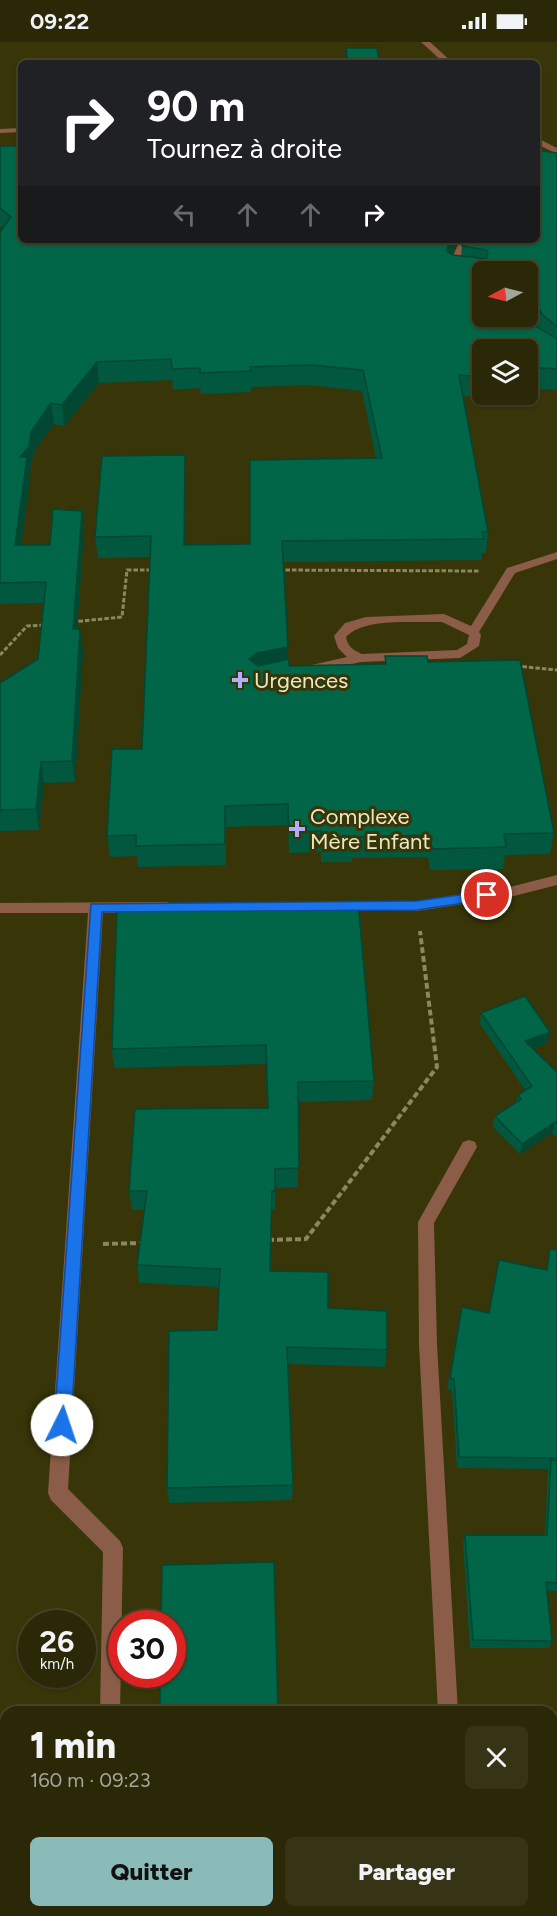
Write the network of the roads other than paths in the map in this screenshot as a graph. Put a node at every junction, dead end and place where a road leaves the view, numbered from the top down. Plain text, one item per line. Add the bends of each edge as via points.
1 (425, 42) edge
2 (446, 60) edge
3 (18, 130) edge
4 (0, 131) edge
5 (540, 142) edge
6 (557, 151) edge
7 (462, 243) edge
8 (472, 273) edge
9 (557, 555) edge
10 (472, 632) junction
11 (361, 658) junction
12 (292, 674) edge
13 (557, 880) edge
14 (322, 906) edge
15 (96, 907) junction
16 (179, 907) edge
17 (0, 908) edge
18 (469, 1147) dead end
19 (110, 1706) edge
20 (448, 1706) edge

1 - 2 street
3 - 4 street
5 - 6 street
7 - 8 street via 452,270
9 - 10 street via 511,571
10 - 11 street via 473,646 460,654
10 - 11 street via 444,618 366,621 349,626 340,636 340,645 348,654
11 - 12 street
13 - 14 street via 510,892 417,906
15 - 16 street
15 - 17 street
15 - 19 street via 58,1493 113,1548
18 - 20 street via 426,1222 428,1344

